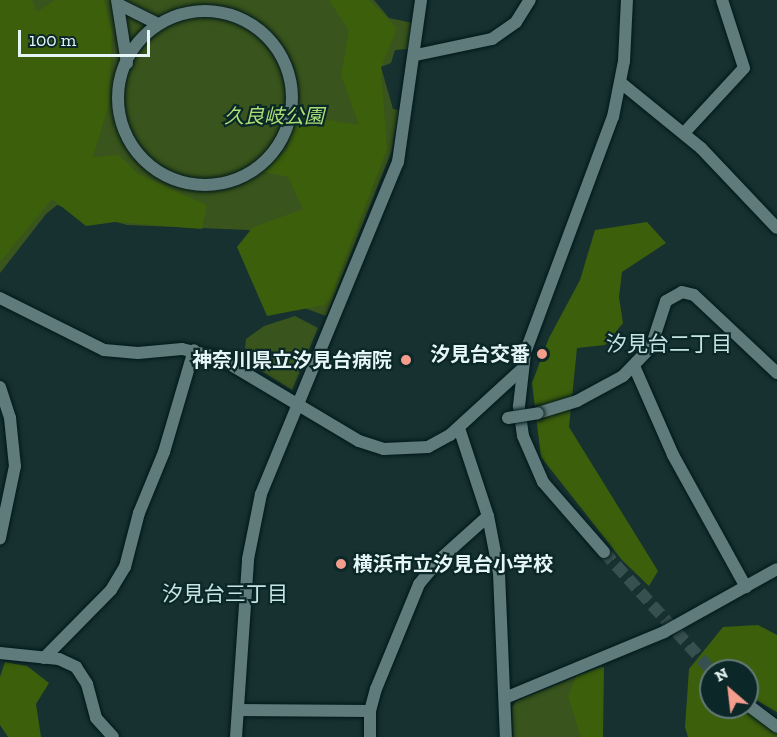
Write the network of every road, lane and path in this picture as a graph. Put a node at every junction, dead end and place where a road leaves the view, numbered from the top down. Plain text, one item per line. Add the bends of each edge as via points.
1 (421, 0) edge
2 (530, 0) edge
3 (627, 0) edge
4 (722, 0) edge
5 (118, 2) edge
6 (158, 24) junction
7 (416, 55) junction
8 (127, 63) junction
9 (621, 83) junction
10 (684, 133) junction
11 (777, 228) edge
12 (0, 298) edge
13 (194, 350) junction
14 (634, 366) junction
15 (521, 370) junction
16 (777, 373) edge
17 (0, 387) edge
18 (297, 403) junction
19 (508, 418) dead end
20 (459, 428) junction
21 (488, 516) junction
22 (0, 538) edge
23 (604, 552) tunnel mouth
24 (777, 569) edge
25 (746, 587) junction
26 (0, 653) edge
27 (44, 658) junction
28 (505, 698) junction
29 (238, 710) junction
30 (370, 711) junction
31 (759, 713) edge
32 (777, 727) edge
33 (113, 737) edge
34 (236, 737) edge
35 (370, 737) edge
36 (506, 737) edge

1 - 7 street
2 - 7 street via 516,22 492,39
3 - 9 street
4 - 10 street via 744,68
5 - 6 street
5 - 8 street
6 - 8 street
6 - 8 street via 185,12 211,9 237,15 266,35 282,62 289,88 286,123 272,152 249,173 224,185 196,187 169,180 142,159 123,127 120,105
7 - 18 street via 398,162
9 - 10 street
9 - 15 street via 606,139
10 - 11 street
12 - 13 street via 104,350
13 - 18 street via 219,357
13 - 27 street via 164,452 139,513 125,567 111,590
14 - 16 street via 656,339 666,302 682,292 694,295
14 - 19 street, bridge via 591,395 538,413
14 - 25 street via 673,455
15 - 20 street
15 - 23 street via 519,406 531,461 557,501
17 - 22 street via 10,418 15,466
18 - 20 street via 359,441 384,449 428,447
18 - 29 street via 268,471 252,537
20 - 21 street
21 - 28 street via 499,573
21 - 30 street via 438,561 419,584
24 - 25 street
25 - 28 street via 664,632
26 - 27 street
27 - 33 street via 68,662 82,674 95,714
28 - 36 street
29 - 30 street
29 - 34 street
30 - 35 street
31 - 32 street

